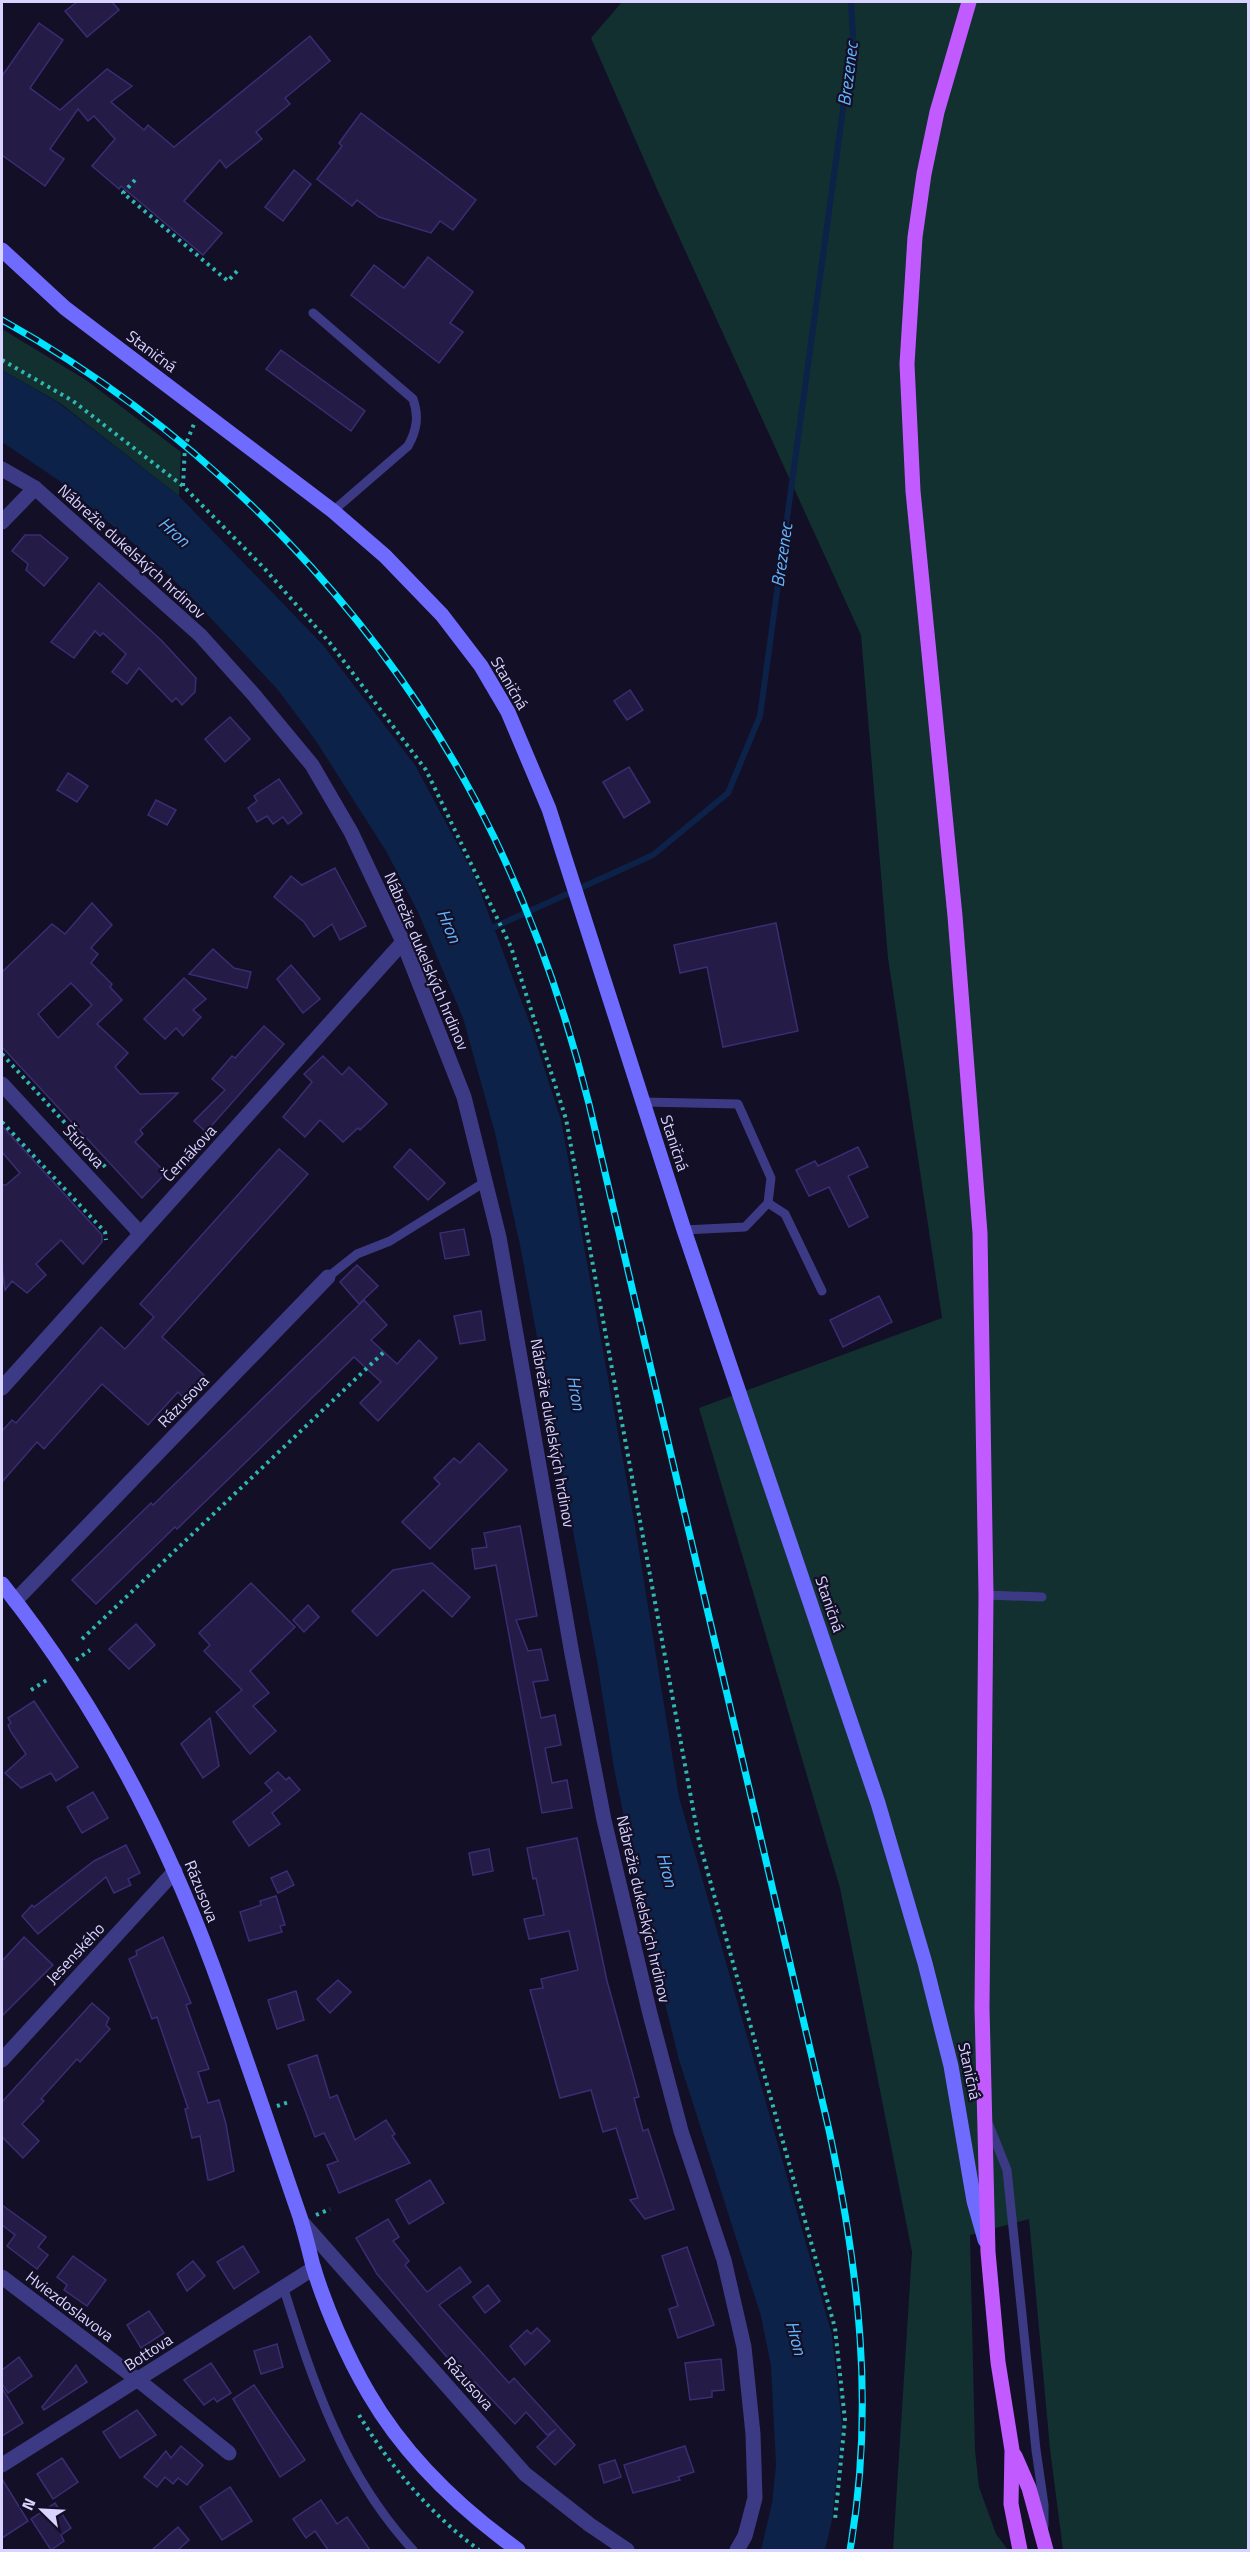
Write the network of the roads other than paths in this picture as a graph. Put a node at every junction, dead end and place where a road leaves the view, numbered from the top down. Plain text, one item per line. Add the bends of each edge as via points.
1 (969, 2) edge
2 (2, 250) edge
3 (313, 313) dead end
4 (2, 469) edge
5 (34, 488) junction
6 (333, 510) junction
7 (2, 522) edge
8 (403, 942) junction
9 (2, 1084) edge
10 (643, 1102) junction
11 (485, 1182) junction
12 (768, 1203) junction
13 (684, 1230) junction
14 (140, 1233) junction
15 (328, 1277) joint
16 (822, 1291) dead end
17 (2, 1388) edge
18 (2, 1584) edge
19 (986, 1595) junction
20 (1042, 1597) dead end
21 (15, 1601) junction
22 (175, 1871) junction
23 (2, 2060) edge
24 (986, 2118) junction
25 (301, 2221) junction
26 (988, 2252) junction
27 (314, 2268) junction
28 (2, 2277) edge
29 (283, 2286) junction
30 (138, 2380) junction
31 (1012, 2450) junction
32 (229, 2453) dead end
33 (2, 2465) edge
34 (1045, 2547) edge
35 (413, 2550) edge
36 (518, 2550) edge
37 (627, 2550) edge
38 (737, 2550) edge
39 (1020, 2550) edge

1 - 19 main road via 937,112 924,174 914,248 907,364 913,490 975,1163 982,1311
2 - 6 street, Staničná via 65,308
3 - 6 lane via 413,399 417,419 408,446
4 - 5 street, Nábrežie dukelských hrdinov
5 - 7 street
5 - 8 street, Nábrežie dukelských hrdinov via 200,635 312,765 351,832
6 - 10 street, Staničná via 386,556 442,615 481,666 508,712 549,809
8 - 11 street, Nábrežie dukelských hrdinov via 464,1097
8 - 14 street, Černákova
9 - 14 street, Štúrova
10 - 12 lane via 738,1104 771,1178
10 - 13 street, Staničná
11 - 15 lane via 390,1241 357,1254
11 - 38 street, Nábrežie dukelských hrdinov via 499,1237 604,1820 681,2131 724,2260 744,2347 755,2498
12 - 13 lane via 746,1227
12 - 16 lane via 785,1214
13 - 26 street, Staničná via 878,1803 951,2066 974,2201
14 - 17 street, Černákova
15 - 21 street, Rázusova
18 - 21 street, Rázusova
19 - 20 lane
19 - 24 main road via 982,2008
21 - 22 street, Rázusova via 99,1725
22 - 23 street, Jesenského
22 - 25 street, Rázusova via 231,2017
24 - 26 main road
24 - 34 lane via 1007,2170 1010,2191 1044,2505
25 - 27 street, Rázusova
25 - 37 street, Rázusova via 525,2474
26 - 31 main road via 998,2362
27 - 29 street, Bottova
27 - 36 street, Rázusova via 352,2362 393,2430 427,2471 486,2528
28 - 30 street, Hviezdoslavova
29 - 30 street, Bottova
29 - 35 lane via 316,2388 356,2475
30 - 32 street, Hviezdoslavova
30 - 33 street, Bottova
31 - 34 main road via 1029,2488
31 - 39 main road via 1011,2504

